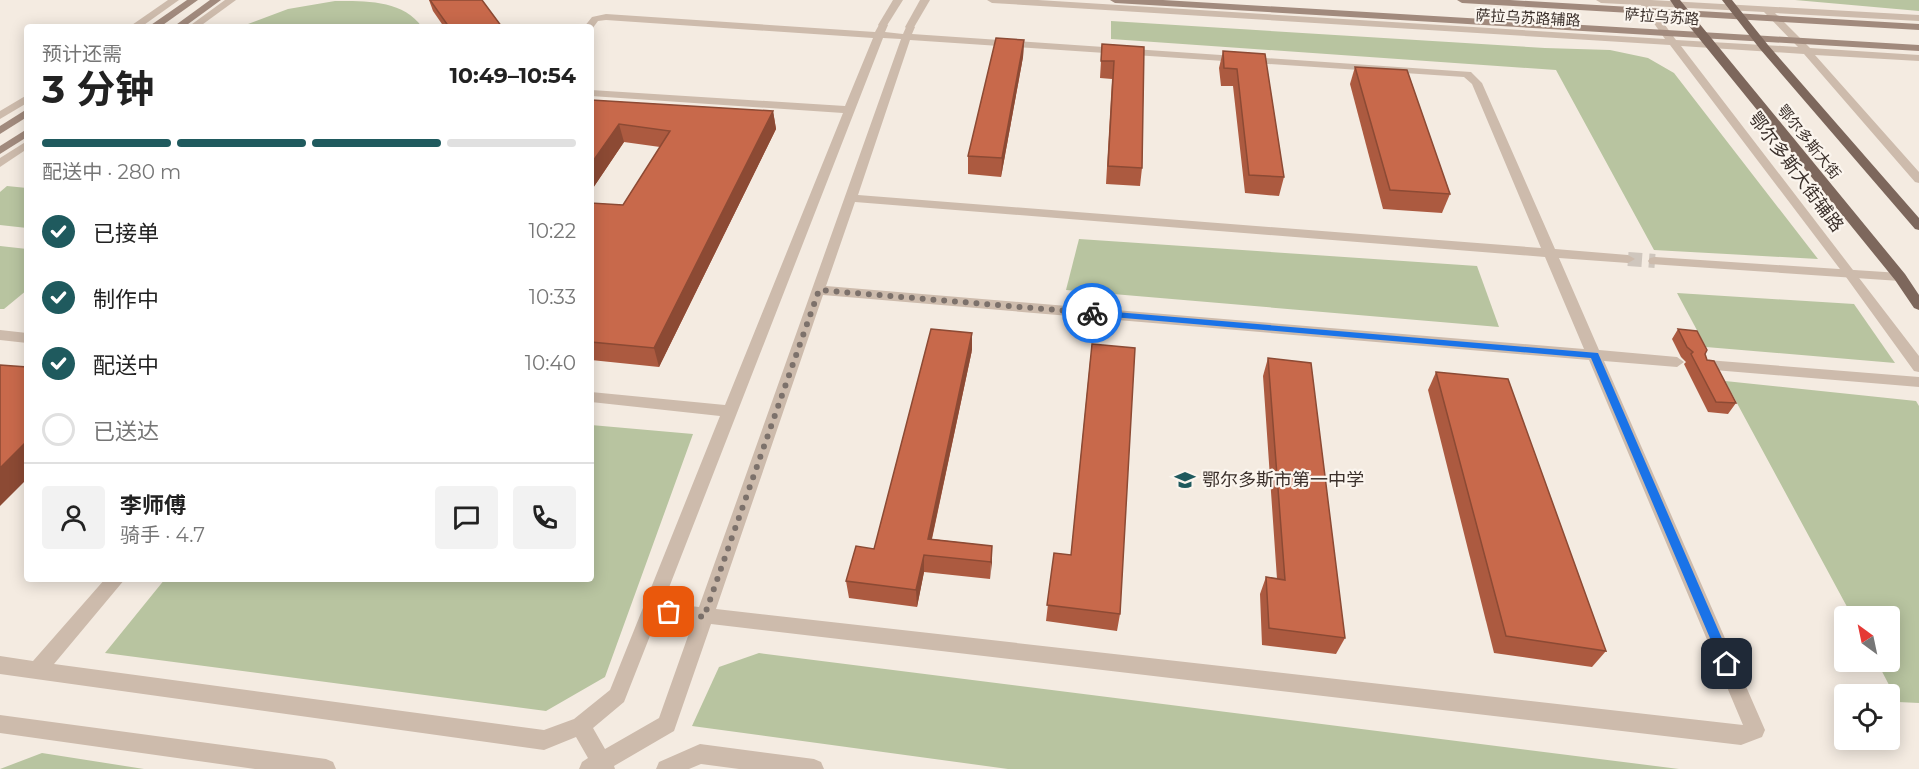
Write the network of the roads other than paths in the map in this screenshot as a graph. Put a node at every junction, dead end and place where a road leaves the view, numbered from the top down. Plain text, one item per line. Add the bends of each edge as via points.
1 (174, 0) edge
2 (193, 0) edge
3 (216, 0) edge
4 (231, 0) edge
5 (898, 0) edge
6 (925, 0) edge
7 (992, 0) edge
8 (1115, 0) edge
9 (1462, 0) edge
10 (1601, 0) edge
11 (1758, 0) edge
12 (1646, 4) edge
13 (1678, 6) edge
14 (1734, 8) edge
15 (1767, 10) junction
16 (1777, 18) junction
17 (1919, 18) edge
18 (138, 24) edge
19 (157, 24) edge
20 (181, 24) edge
21 (197, 24) edge
22 (592, 24) edge
23 (1919, 27) edge
24 (881, 29) junction
25 (909, 32) junction
26 (1670, 37) junction
27 (1704, 39) junction
28 (1760, 42) junction
29 (1801, 45) junction
30 (1919, 48) edge
31 (1919, 58) edge
32 (594, 93) edge
33 (24, 100) edge
34 (849, 110) junction
35 (24, 114) edge
36 (0, 116) edge
37 (0, 130) edge
38 (24, 134) edge
39 (24, 146) edge
40 (0, 151) edge
41 (0, 163) edge
42 (1919, 179) edge
43 (851, 198) junction
44 (1919, 226) edge
45 (1551, 253) junction
46 (1628, 259) tunnel mouth
47 (1654, 261) tunnel mouth
48 (1851, 274) junction
49 (1900, 277) junction
50 (819, 290) junction
51 (1919, 305) edge
52 (0, 335) edge
53 (24, 338) edge
54 (1595, 355) junction
55 (1677, 362) dead end
56 (1707, 365) edge
57 (1919, 367) edge
58 (1919, 382) edge
59 (594, 397) edge
60 (730, 411) junction
61 (113, 582) edge
62 (651, 609) junction
63 (704, 617) junction
64 (0, 665) edge
65 (37, 670) junction
66 (0, 724) edge
67 (581, 726) junction
68 (599, 767) edge
69 (326, 769) edge
70 (666, 769) edge
71 (814, 769) edge

1 - 18 street
2 - 19 main road
3 - 20 main road
4 - 21 street
5 - 24 street
6 - 25 street
7 - 26 street, 萨拉乌苏路辅路
8 - 26 main road, 萨拉乌苏路
9 - 12 main road, 萨拉乌苏路
10 - 12 street, 萨拉乌苏路辅路
11 - 15 street
12 - 13 main road, 萨拉乌苏路
12 - 26 street, 鄂尔多斯大街辅路
13 - 14 main road, 萨拉乌苏路
13 - 27 main road, 鄂尔多斯大街
14 - 15 street
14 - 16 main road, 萨拉乌苏路
14 - 28 main road, 鄂尔多斯大街
15 - 16 street
15 - 17 street
16 - 23 main road, 萨拉乌苏路
16 - 29 street
22 - 24 street via 606,17
24 - 25 street
24 - 34 street
25 - 43 street
25 - 45 street via 1467,74 1478,83
26 - 27 street, 萨拉乌苏路辅路
26 - 48 street, 鄂尔多斯大街辅路
27 - 28 street, 萨拉乌苏路辅路
27 - 49 main road, 鄂尔多斯大街
28 - 29 street, 萨拉乌苏路辅路
28 - 44 main road, 鄂尔多斯大街
29 - 30 main road
29 - 31 street, 萨拉乌苏路辅路
29 - 42 street
32 - 34 street
33 - 36 street
34 - 60 street
35 - 37 main road
38 - 40 main road
39 - 41 street
43 - 45 street
43 - 50 street
45 - 46 street
45 - 54 street
47 - 48 street
48 - 49 street
48 - 57 street, 鄂尔多斯大街辅路
49 - 51 main road, 鄂尔多斯大街
50 - 54 street
50 - 63 street
52 - 53 street
54 - 55 street
54 - 63 street via 1755,730 1741,736
56 - 58 street
59 - 60 street
60 - 62 street
61 - 65 street
62 - 63 street
62 - 67 street via 617,696
63 - 68 street via 667,724
64 - 65 street
65 - 67 street via 544,740
66 - 69 street
67 - 68 street
70 - 71 street via 700,753

